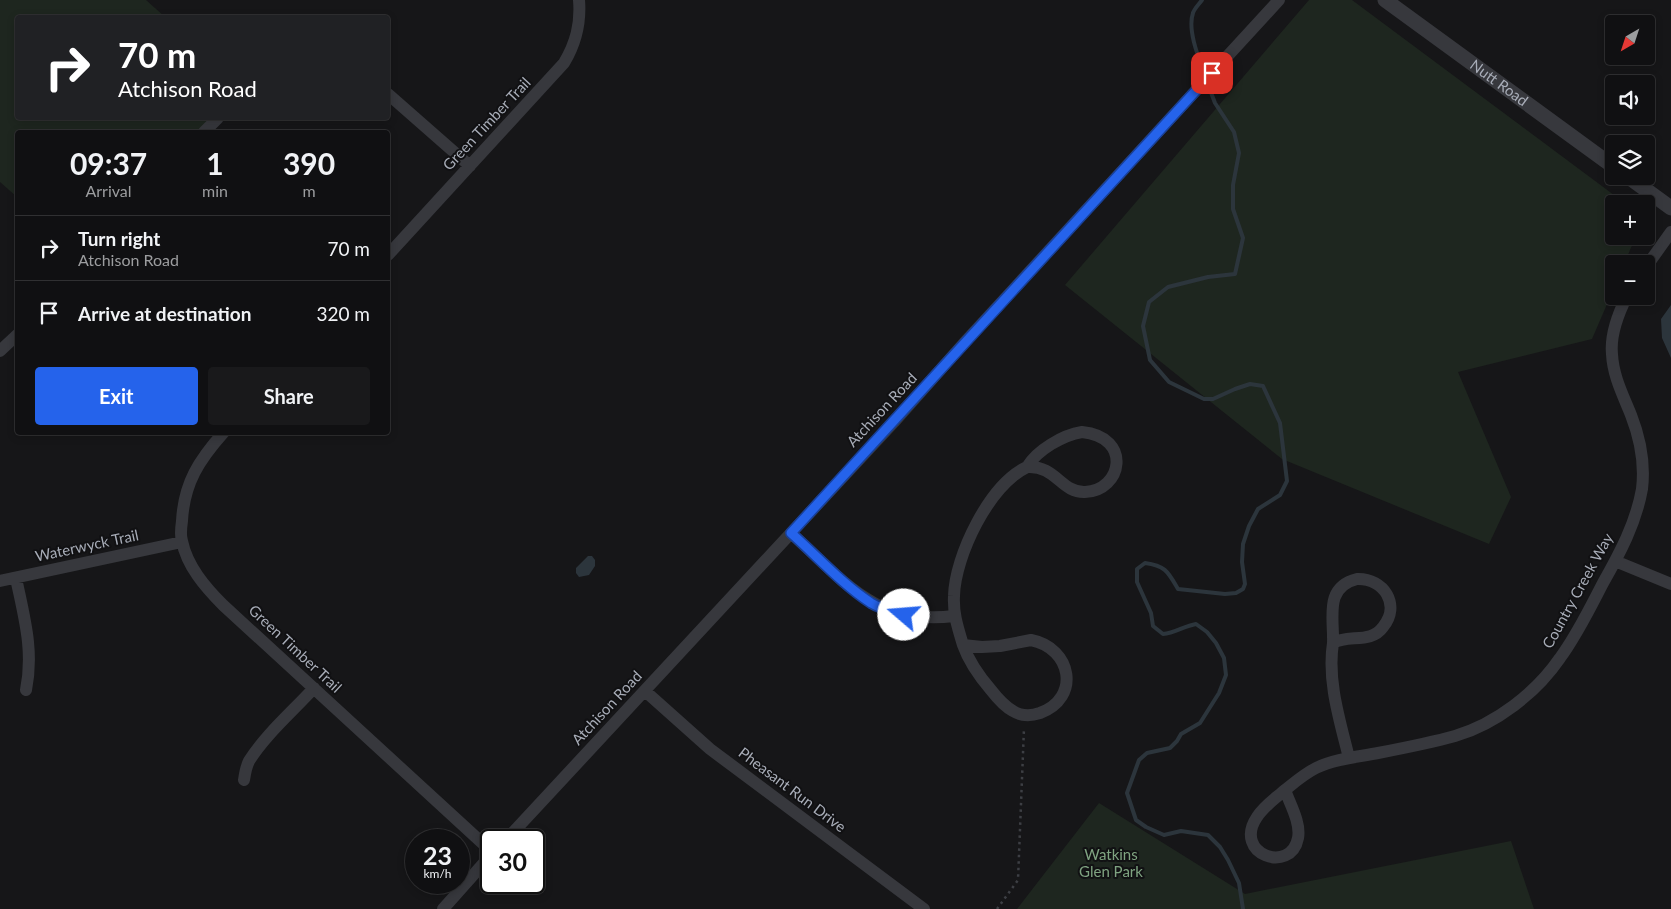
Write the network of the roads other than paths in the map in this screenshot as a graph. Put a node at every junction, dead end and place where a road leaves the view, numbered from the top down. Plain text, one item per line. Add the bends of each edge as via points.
1 (579, 0) edge
2 (1279, 0) edge
3 (1385, 0) edge
4 (390, 96) edge
5 (216, 120) edge
6 (206, 130) edge
7 (1605, 160) edge
8 (470, 166) junction
9 (1639, 185) edge
10 (1671, 208) edge
11 (1671, 232) edge
12 (390, 253) edge
13 (1655, 255) edge
14 (1623, 305) edge
15 (15, 337) edge
16 (0, 351) edge
17 (221, 435) edge
18 (1027, 467) junction
19 (791, 533) junction
20 (182, 542) junction
21 (1615, 561) junction
22 (16, 578) junction
23 (0, 581) edge
24 (1671, 584) edge
25 (954, 616) junction
26 (1332, 643) junction
27 (963, 645) junction
28 (314, 688) junction
29 (26, 690) dead end
30 (645, 692) junction
31 (1348, 758) junction
32 (244, 780) dead end
33 (1285, 790) junction
34 (516, 829) edge
35 (480, 843) edge
36 (480, 866) edge
37 (444, 909) edge
38 (924, 909) edge

1 - 8 street, Green Timber Trail via 578,32 564,63
2 - 19 street, Atchison Road
3 - 7 street, Nutt Road
4 - 8 street
5 - 6 street
8 - 12 street, Green Timber Trail
9 - 10 street
11 - 13 street
14 - 21 street, Country Creek Way via 1612,338 1612,353 1619,390 1634,424 1641,451 1642,486 1635,518
15 - 16 street
17 - 20 street, Green Timber Trail via 204,455 190,480 182,515
18 - 18 street via 1044,469 1068,487 1084,492 1104,485 1116,470 1117,461 1112,446 1103,437 1082,432 1039,452
18 - 25 street via 1000,489 983,511 960,565
19 - 25 street via 854,591 873,604 904,615
19 - 30 street, Atchison Road
20 - 22 street, Waterwyck Trail
20 - 28 street, Green Timber Trail via 192,567 212,593
21 - 24 street
21 - 31 street, Country Creek Way via 1560,659 1505,712 1457,735
22 - 23 street, Waterwyck Trail
22 - 29 street via 30,659
25 - 27 street
26 - 26 street via 1340,639 1372,636 1384,627 1389,603 1384,589 1364,579 1343,585 1335,595
26 - 31 street via 1333,684
27 - 27 street via 982,648 1031,640 1051,647 1064,663 1066,687 1062,696 1048,710 1034,715 1016,713 1004,706 982,680
28 - 32 street via 249,761
28 - 35 street, Green Timber Trail
30 - 34 street, Atchison Road
30 - 38 street, Pheasant Run Drive via 710,749
31 - 33 street, Country Creek Way via 1318,767
33 - 33 street, Country Creek Way via 1258,816 1251,833 1254,847 1272,858 1289,852 1298,840
36 - 37 street

